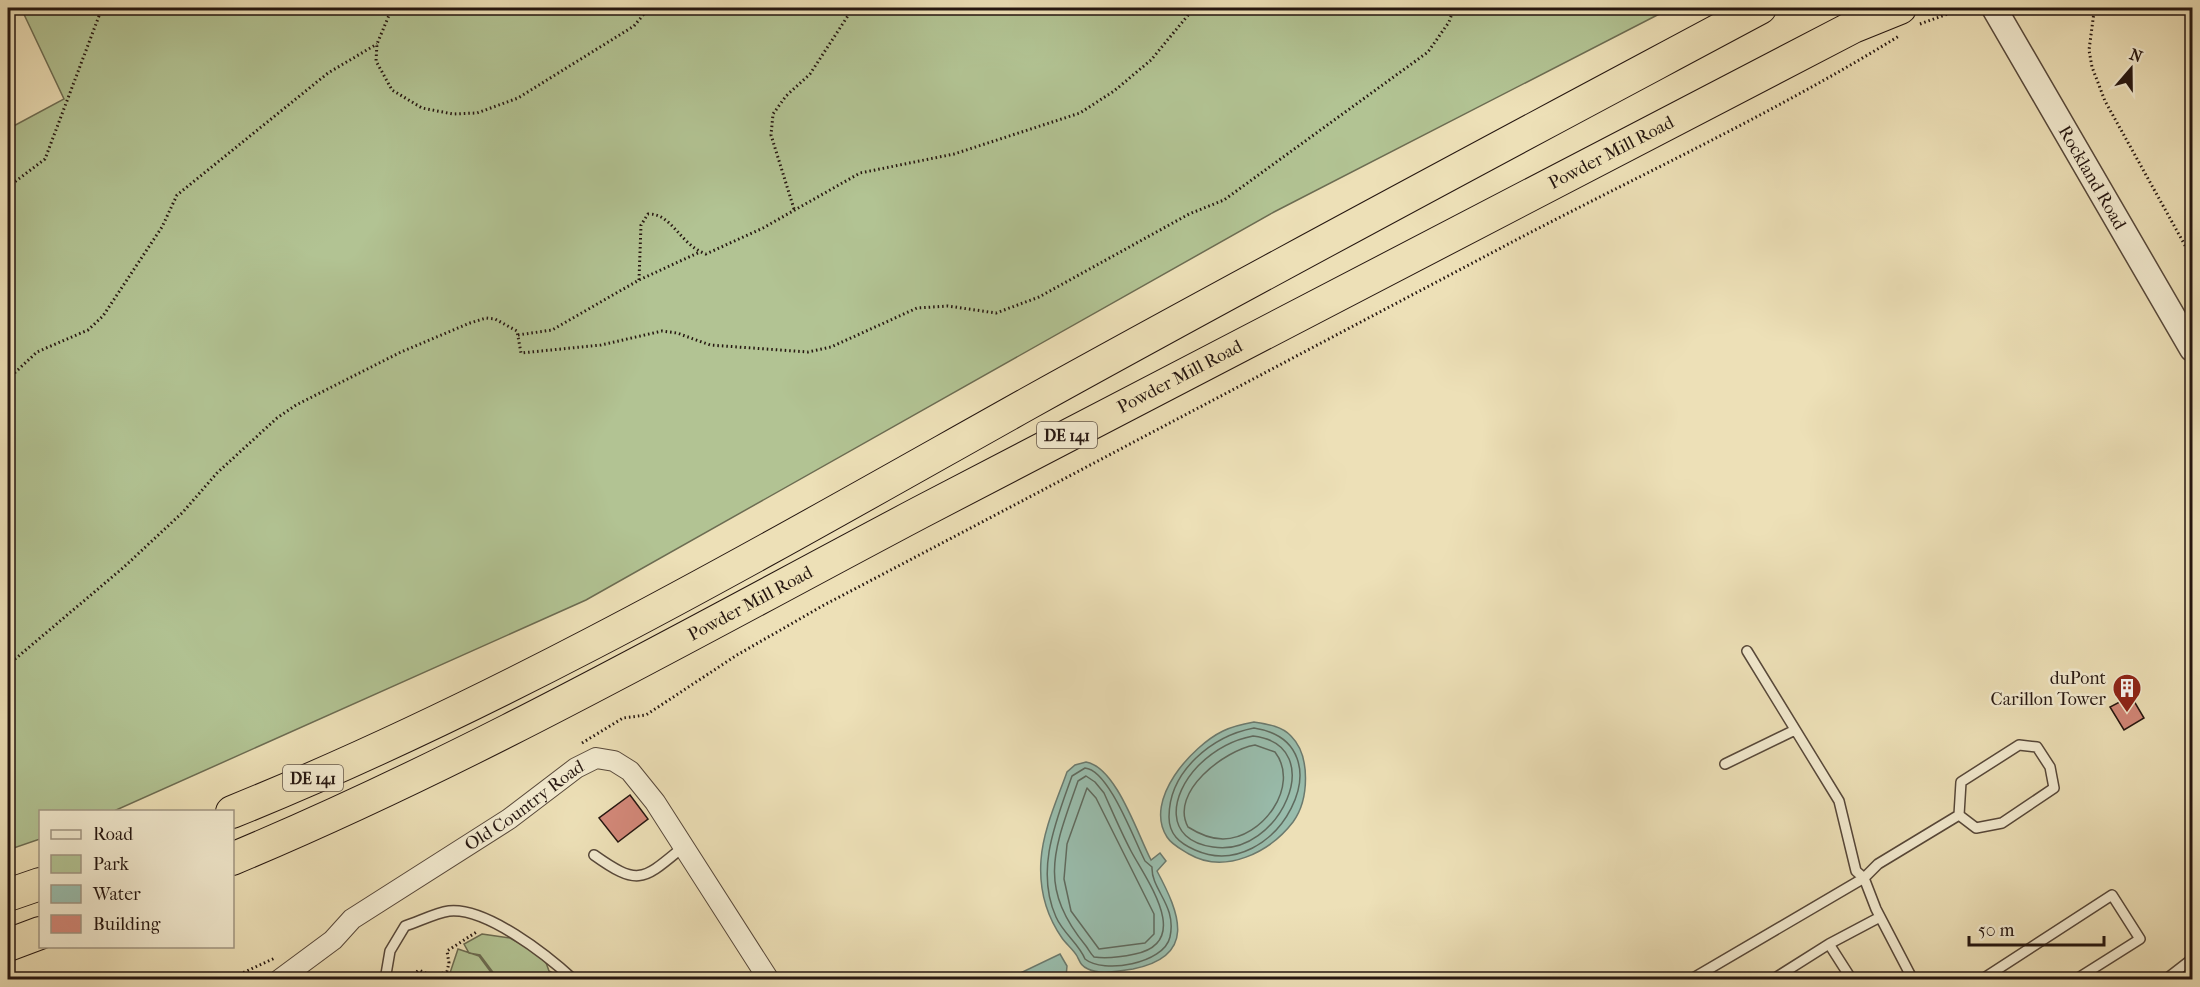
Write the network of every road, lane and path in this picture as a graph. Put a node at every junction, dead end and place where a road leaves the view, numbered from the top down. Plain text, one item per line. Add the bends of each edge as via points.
1 (102, 8) edge
2 (392, 8) edge
3 (649, 8) edge
4 (853, 8) edge
5 (1194, 8) edge
6 (1454, 8) edge
7 (1760, 8) edge
8 (1964, 8) edge
9 (1994, 8) edge
10 (2091, 8) edge
11 (1908, 21) edge
12 (377, 44) junction
13 (8, 187) edge
14 (794, 209) junction
15 (700, 252) junction
16 (2193, 258) edge
17 (639, 280) junction
18 (518, 335) junction
19 (2193, 349) edge
20 (8, 379) edge
21 (1747, 651) dead end
22 (8, 665) edge
23 (1795, 730) junction
24 (577, 746) dead end
25 (1725, 764) dead end
26 (234, 811) edge
27 (1959, 815) junction
28 (683, 847) junction
29 (594, 855) dead end
30 (234, 858) edge
31 (1864, 878) junction
32 (39, 884) edge
33 (8, 895) edge
34 (1880, 917) junction
35 (498, 925) junction
36 (39, 933) edge
37 (1828, 944) junction
38 (8, 945) edge
39 (277, 957) dead end
40 (2193, 959) edge
41 (227, 980) edge
42 (279, 980) edge
43 (385, 980) edge
44 (406, 980) edge
45 (574, 980) edge
46 (769, 980) edge
47 (1690, 980) edge
48 (1772, 980) edge
49 (1852, 980) edge
50 (1912, 980) edge
51 (1981, 980) edge
52 (2075, 980) edge
53 (2165, 980) edge

1 - 13 path via 45,159
2 - 12 path
3 - 12 path via 634,27 518,98 477,113 453,114 422,108 392,90 376,61
4 - 14 path via 810,74 773,114 771,135
5 - 14 path via 1151,60 1114,92 1080,113 954,154 860,173
6 - 18 path via 1428,52 1224,201 1189,214 1039,297 996,313 948,306 917,308 831,347 808,352 710,345 662,331 601,345 521,353
7 - 26 highway, DE 141 via 1156,332 693,589 393,744
8 - 11 path
9 - 19 street, Rockland Road
10 - 16 path via 2094,12 2089,50 2105,101
11 - 24 path via 1860,60 1688,154 1519,238 824,605 646,715 623,718
11 - 30 highway, Powder Mill Road / DE 141 via 1853,27 1193,369 557,707 309,827
12 - 20 path via 328,74 177,195 162,228 103,316 88,330 38,352
14 - 15 path via 764,228 706,254
15 - 17 path
15 - 17 path via 668,220 648,214 640,225
17 - 18 path via 552,330
18 - 22 path via 495,319 470,323 400,352 286,412 217,473 183,512 124,567
21 - 23 lane
23 - 25 lane
23 - 31 lane via 1839,801 1856,871
27 - 27 lane via 1976,828 2002,823 2054,788 2050,767 2037,747 2019,745 1961,782
27 - 31 lane via 1878,864
28 - 29 lane via 654,871 639,877 621,874
28 - 42 street, Old Country Road via 630,771 614,761 596,758 576,768 510,819 352,919 333,940
28 - 46 street, Old Country Road
31 - 34 lane
31 - 47 lane
32 - 33 highway
34 - 37 lane
34 - 50 lane
35 - 43 lane via 450,911 405,926 390,951
35 - 44 path via 480,929 447,951 447,971 428,975 419,970
35 - 45 lane via 545,953
36 - 38 highway
37 - 48 lane
37 - 49 lane
39 - 41 path
40 - 53 lane
51 - 52 lane via 2112,895 2140,939

